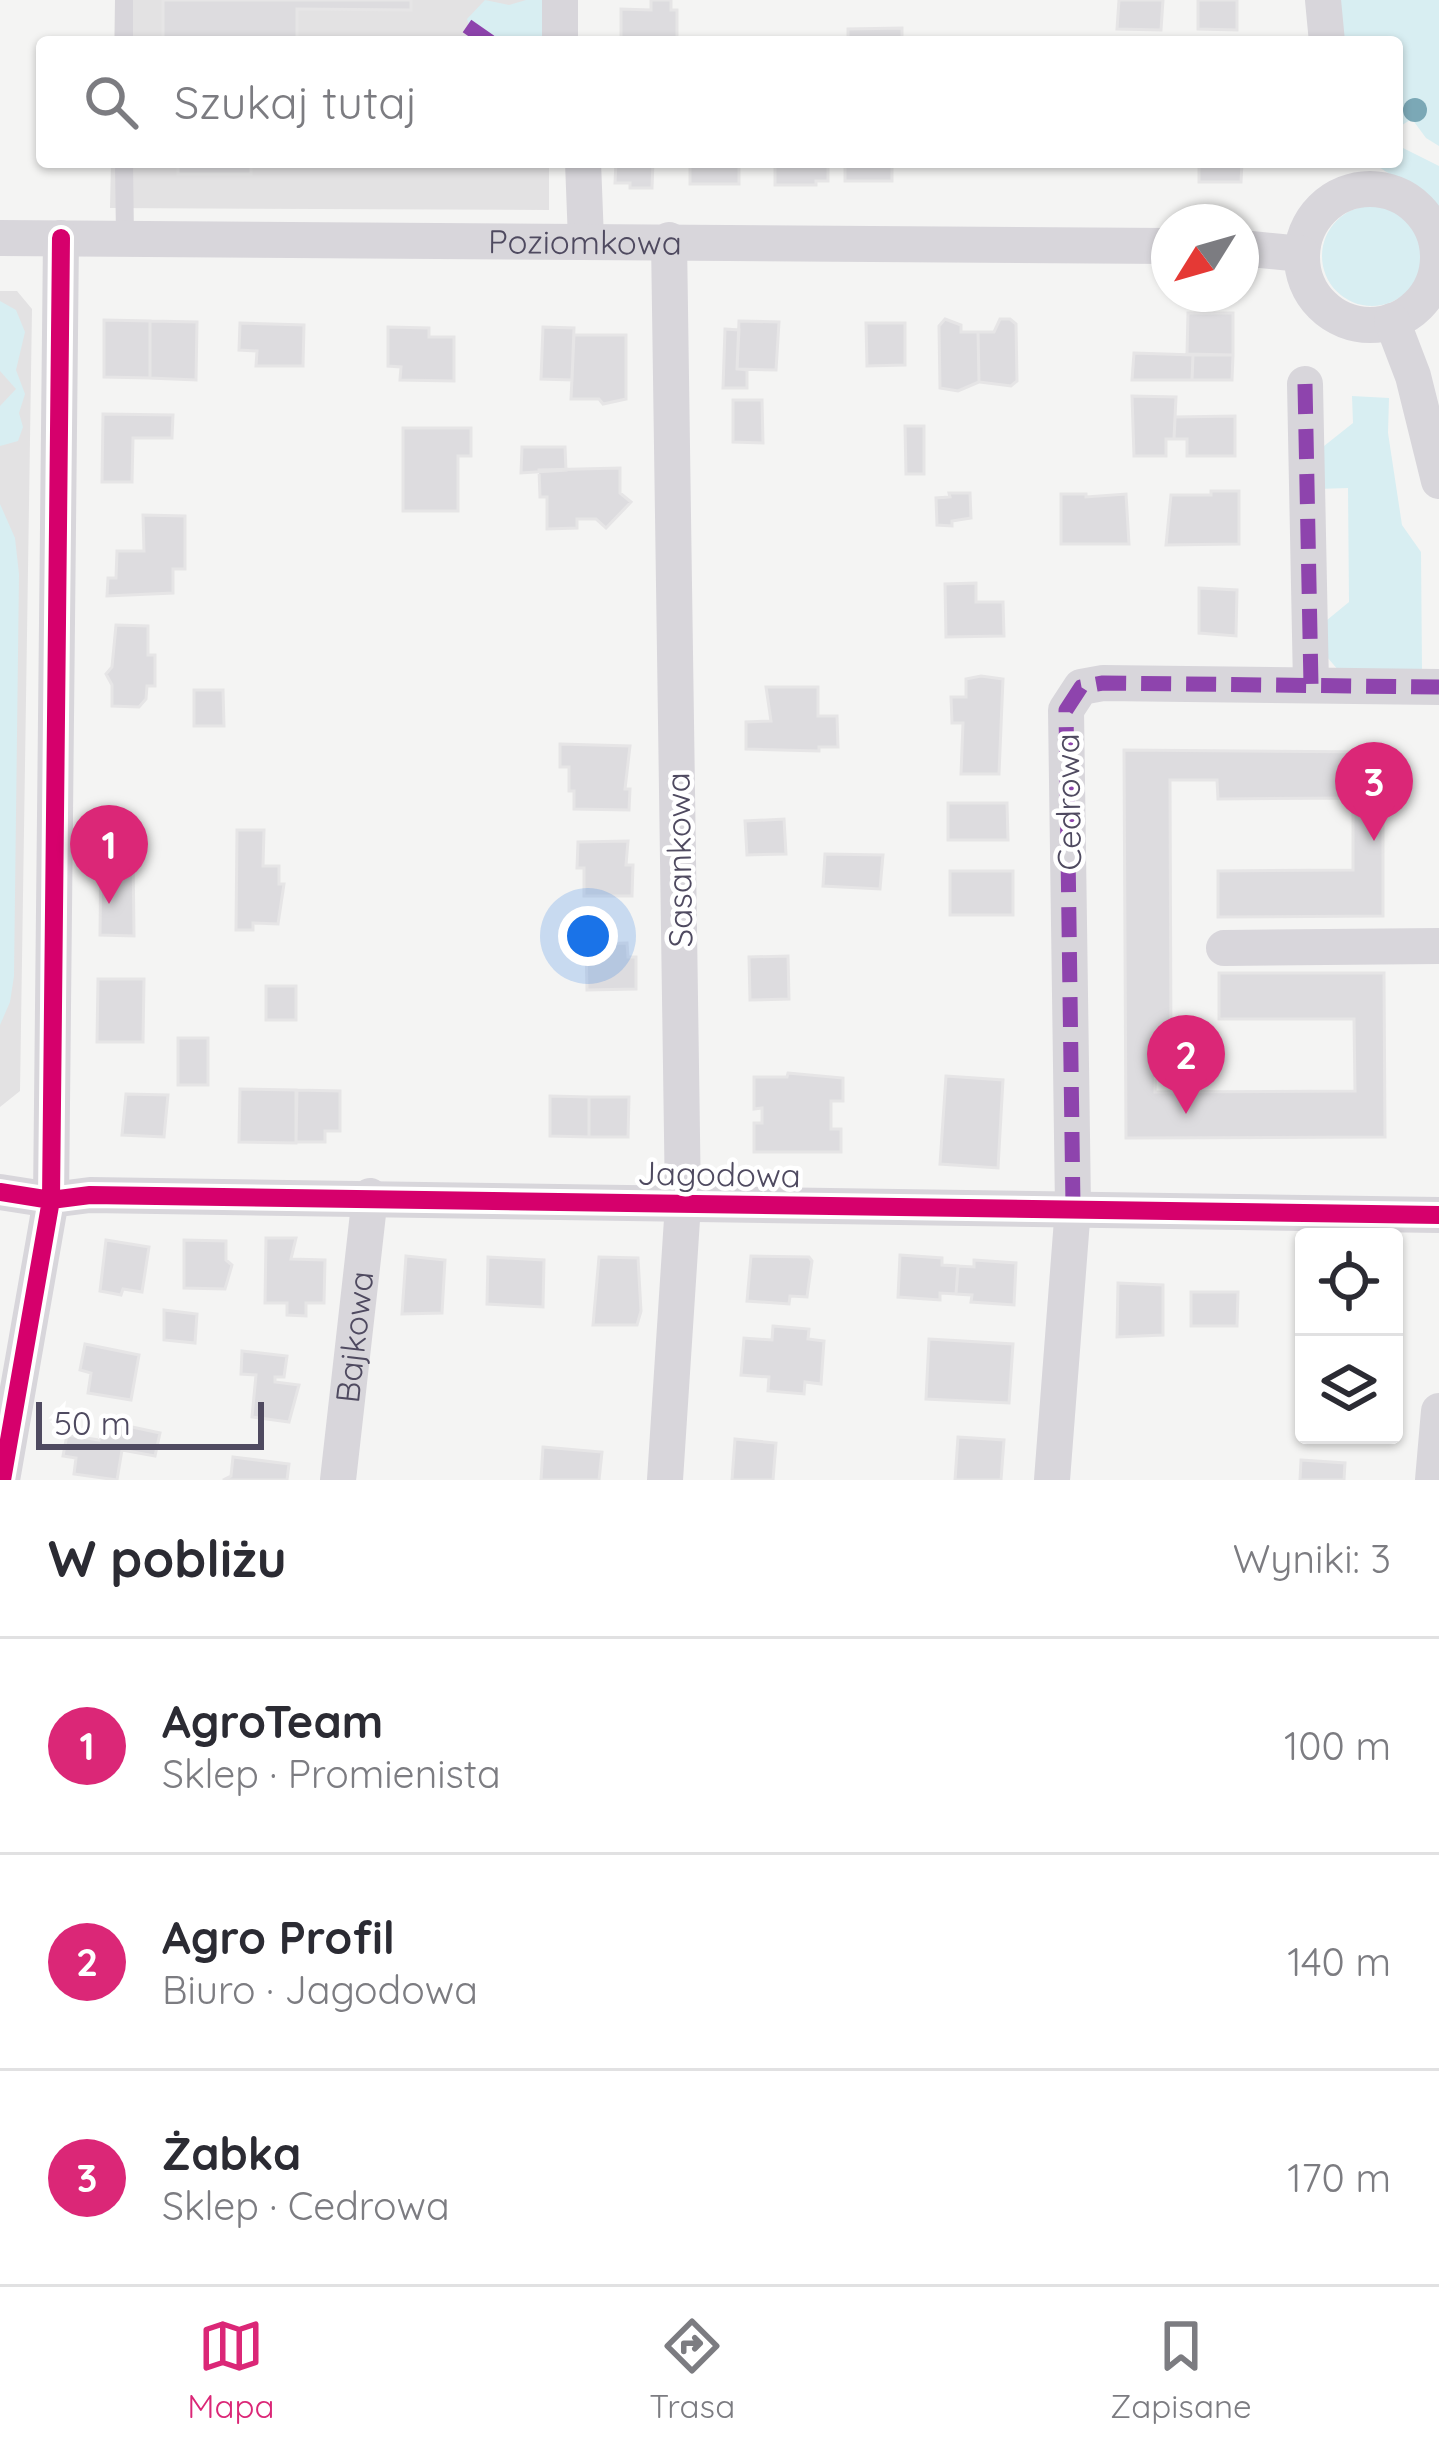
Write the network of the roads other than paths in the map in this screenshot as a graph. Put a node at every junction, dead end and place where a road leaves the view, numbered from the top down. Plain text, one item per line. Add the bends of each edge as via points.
1 (124, 0) edge
2 (560, 0) edge
3 (1323, 0) edge
4 (124, 36) edge
5 (560, 36) edge
6 (1326, 36) edge
7 (124, 168) edge
8 (584, 168) edge
9 (1352, 176) edge
10 (0, 238) edge
11 (61, 238) junction
12 (124, 238) junction
13 (586, 240) junction
14 (669, 240) junction
15 (1151, 246) edge
16 (1259, 250) edge
17 (1302, 254) junction
18 (1439, 256) edge
19 (1392, 321) junction
20 (1305, 384) dead end
21 (1439, 481) edge
22 (1311, 685) junction
23 (1439, 687) edge
24 (1439, 946) edge
25 (1224, 948) dead end
26 (0, 1192) edge
27 (370, 1196) junction
28 (51, 1200) junction
29 (683, 1204) junction
30 (1073, 1207) junction
31 (1439, 1215) edge
32 (1439, 1411) edge
33 (2, 1480) edge
34 (338, 1480) edge
35 (664, 1480) edge
36 (1052, 1480) edge
37 (1433, 1480) edge

1 - 4 lane
2 - 5 street
3 - 6 street
7 - 12 lane
8 - 13 street
9 - 17 street via 1323,207
9 - 18 street via 1413,203
10 - 11 street, Poziomkowa
11 - 12 street, Poziomkowa
11 - 28 street
12 - 13 street, Poziomkowa
13 - 14 street, Poziomkowa
14 - 15 street, Poziomkowa
14 - 29 street, Sasankowa
16 - 17 street
17 - 19 street via 1305,276 1329,311 1370,325
18 - 19 street via 1420,303
19 - 21 street
20 - 22 street
22 - 23 street, Cedrowa
22 - 30 street, Cedrowa via 1103,683 1081,687 1066,710
24 - 25 street
26 - 28 street, Jagodowa
27 - 28 street, Jagodowa
27 - 29 street, Jagodowa
27 - 34 street, Bajkowa
28 - 33 street
29 - 30 street, Jagodowa
29 - 35 street, Sasankowa
30 - 31 street, Jagodowa
30 - 36 street, Cedrowa
32 - 37 street

